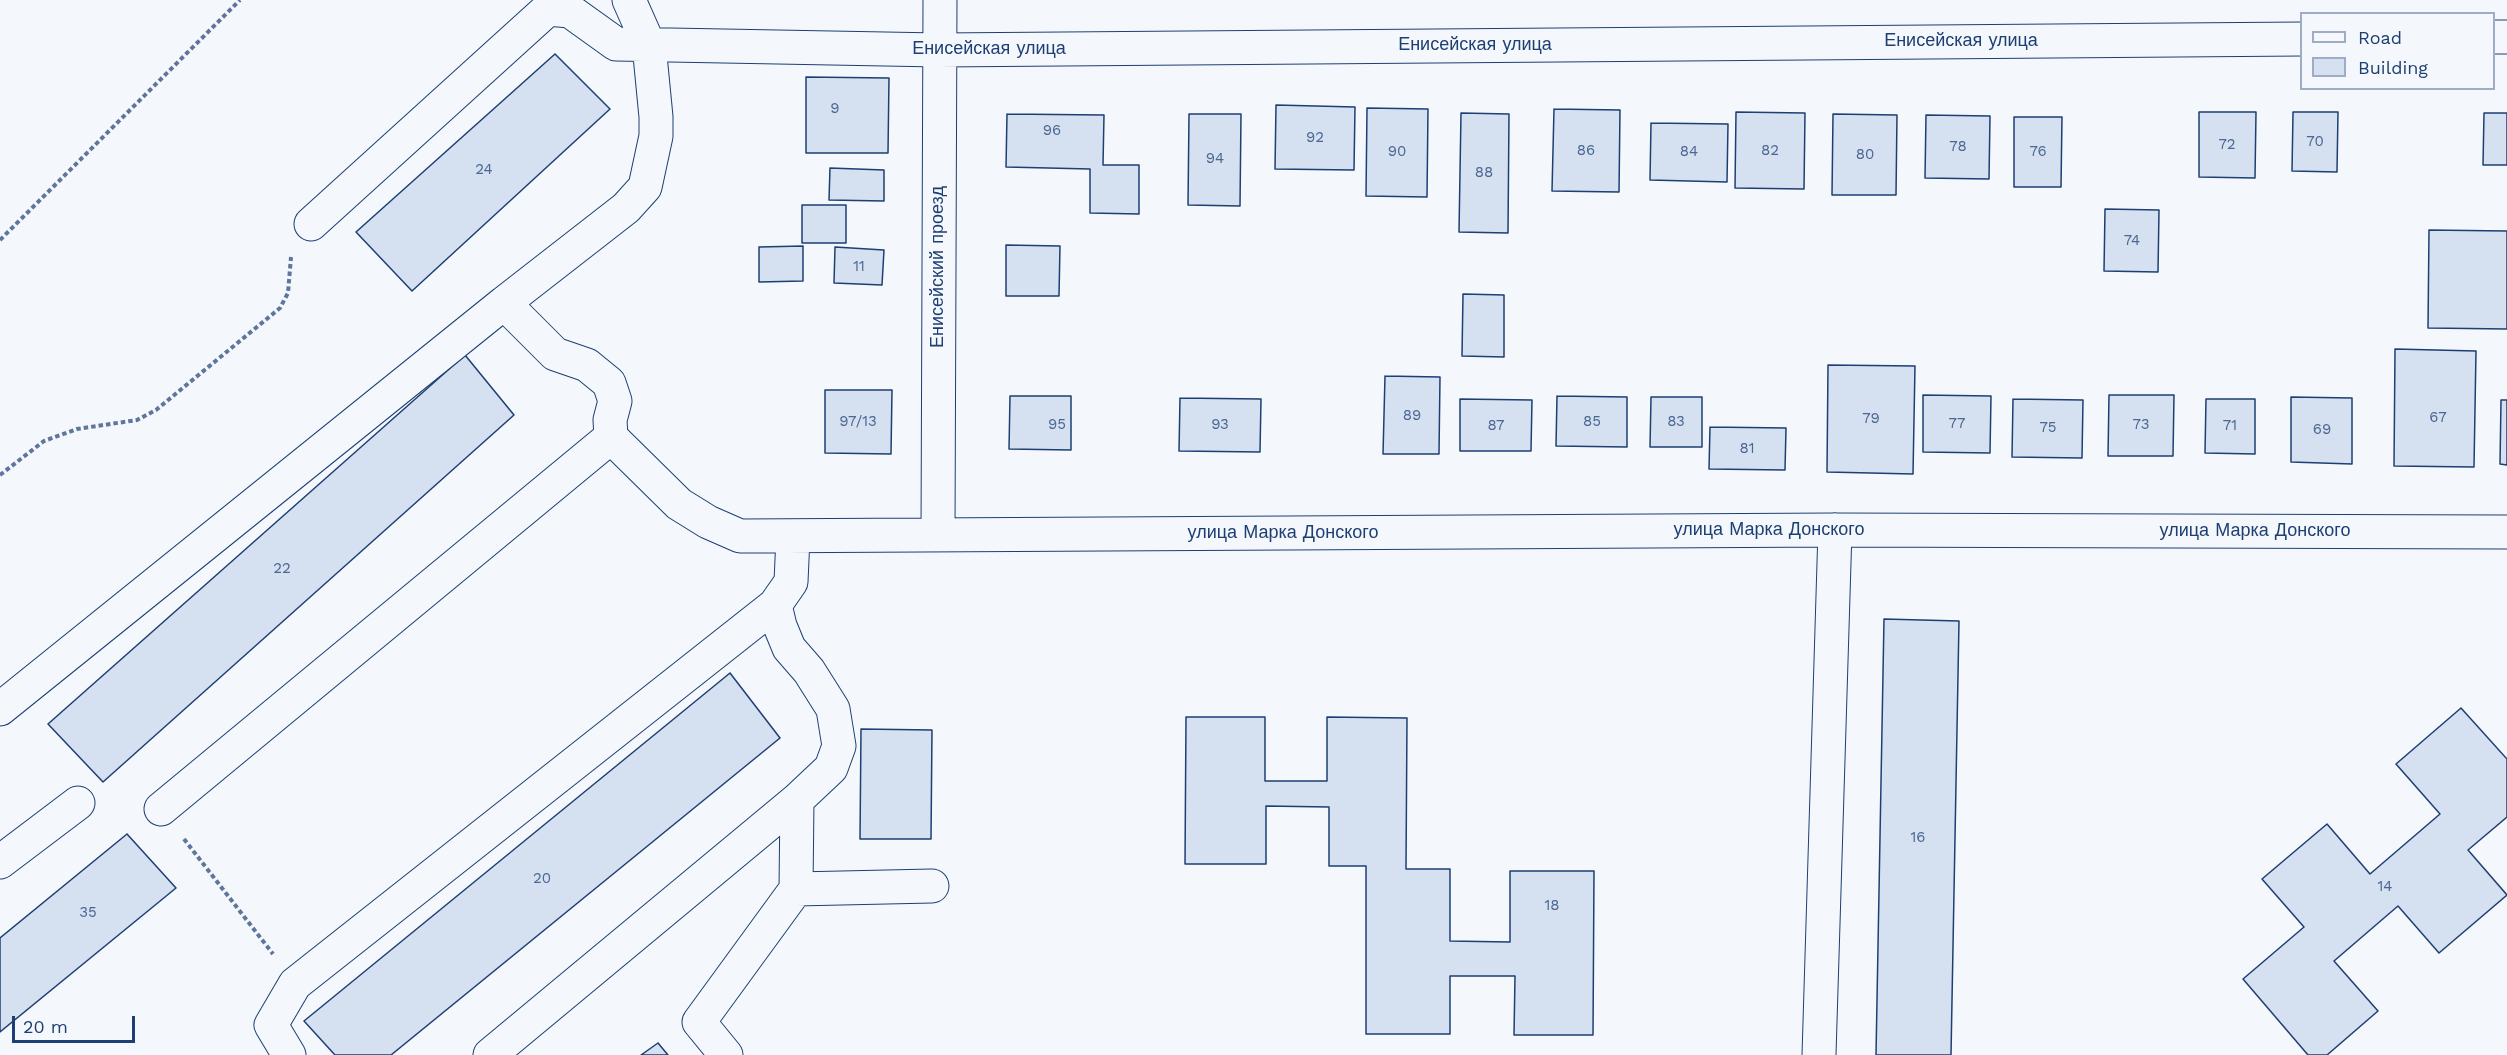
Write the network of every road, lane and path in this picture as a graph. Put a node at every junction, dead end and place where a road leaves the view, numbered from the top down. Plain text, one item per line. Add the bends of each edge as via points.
1 (240, 0) edge
2 (630, 0) edge
3 (940, 0) edge
4 (2300, 39) edge
5 (649, 45) junction
6 (939, 50) junction
7 (311, 224) joint
8 (0, 240) edge
9 (504, 303) junction
10 (611, 437) junction
11 (0, 475) edge
12 (1835, 530) junction
13 (2507, 532) edge
14 (938, 534) junction
15 (793, 537) junction
16 (775, 605) junction
17 (0, 709) edge
18 (797, 800) junction
19 (78, 803) dead end
20 (162, 809) joint
21 (0, 862) edge
22 (932, 885) dead end
23 (796, 889) junction
24 (295, 984) junction
25 (289, 1055) edge
26 (490, 1055) edge
27 (726, 1055) edge
28 (1819, 1055) edge

1 - 8 path
2 - 5 street
3 - 6 street, Енисейский проезд
4 - 6 street, Енисейская улица
5 - 6 street, Енисейская улица
5 - 7 street, Енисейская улица via 616,44 570,11 548,9
5 - 9 street via 656,136 645,187 610,222
6 - 14 street, Енисейский проезд
7 - 11 path via 291,248 288,293 280,308 165,402 137,420 77,429 44,441
9 - 10 street via 555,354 587,365 609,383 615,401
9 - 17 street
10 - 15 street, улица Марка Донского via 679,504 708,522 740,536
10 - 20 street
12 - 13 street, улица Марка Донского
12 - 14 street, улица Марка Донского
12 - 28 street
14 - 15 street, улица Марка Донского
15 - 16 street via 791,582
16 - 18 street via 789,648 833,709 839,746 831,768
16 - 24 street
18 - 23 street
18 - 26 street
19 - 21 street
20 - 24 path
22 - 23 street
23 - 27 street via 699,1022
24 - 25 street via 271,1025

